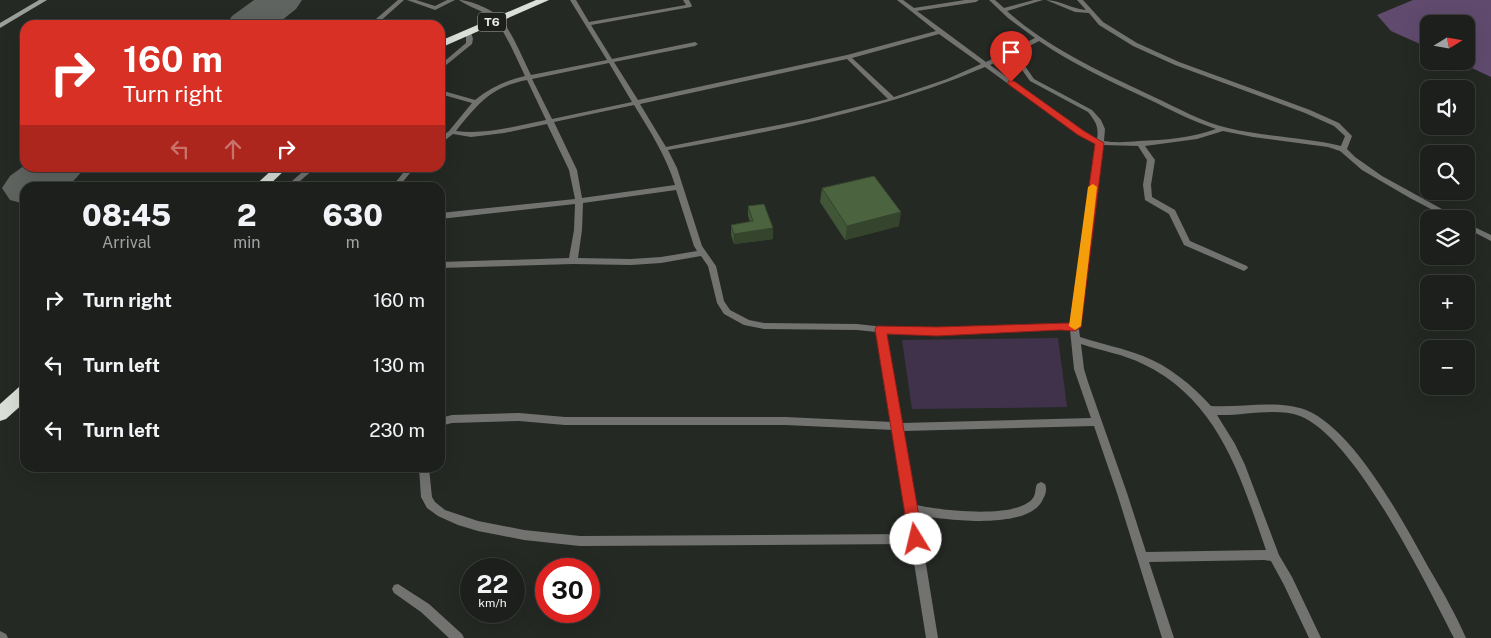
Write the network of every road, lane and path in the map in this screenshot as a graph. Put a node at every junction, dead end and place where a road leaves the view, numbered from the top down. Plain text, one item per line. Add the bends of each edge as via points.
1 (44, 0) edge
2 (402, 0) edge
3 (410, 0) edge
4 (452, 0) edge
5 (462, 0) edge
6 (544, 0) edge
7 (573, 0) edge
8 (686, 0) edge
9 (900, 0) edge
10 (976, 0) edge
11 (992, 0) edge
12 (1040, 0) edge
13 (1049, 0) edge
14 (1080, 0) edge
15 (37, 2) edge
16 (913, 10) junction
17 (1003, 10) junction
18 (1087, 12) junction
19 (498, 19) junction
20 (378, 20) edge
21 (588, 24) junction
22 (0, 26) edge
23 (468, 32) junction
24 (940, 32) junction
25 (1038, 39) junction
26 (445, 43) edge
27 (695, 44) dead end
28 (1013, 52) junction
29 (848, 57) junction
30 (609, 61) junction
31 (445, 64) edge
32 (987, 65) junction
33 (529, 77) junction
34 (445, 93) edge
35 (892, 99) junction
36 (476, 102) junction
37 (635, 103) junction
38 (550, 121) junction
39 (1222, 129) junction
40 (451, 132) junction
41 (445, 137) edge
42 (1100, 143) junction
43 (1140, 143) junction
44 (664, 149) junction
45 (1343, 149) junction
46 (276, 172) edge
47 (306, 172) edge
48 (407, 172) edge
49 (265, 182) edge
50 (294, 182) edge
51 (399, 182) edge
52 (679, 187) junction
53 (579, 201) junction
54 (1440, 210) edge
55 (445, 215) edge
56 (1475, 229) edge
57 (1491, 238) edge
58 (702, 254) junction
59 (573, 261) junction
60 (445, 265) edge
61 (1244, 268) dead end
62 (1075, 327) junction
63 (881, 329) junction
64 (1076, 339) junction
65 (20, 396) edge
66 (1209, 410) junction
67 (0, 414) edge
68 (445, 421) edge
69 (1096, 422) junction
70 (898, 427) junction
71 (424, 472) edge
72 (1041, 487) dead end
73 (911, 509) junction
74 (916, 539) junction
75 (1142, 557) junction
76 (1274, 558) junction
77 (398, 589) dead end
78 (458, 638) edge
79 (932, 638) edge
80 (1168, 638) edge
81 (1315, 638) edge
82 (1460, 638) edge

1 - 15 street
2 - 20 street
3 - 4 street via 433,8
5 - 19 street
6 - 19 highway, T6
7 - 21 street
8 - 21 street via 689,6
9 - 16 street
10 - 16 street
11 - 17 street
12 - 17 street
13 - 18 street
14 - 18 street
15 - 22 street
16 - 24 street
17 - 25 street
18 - 45 street via 1103,26 1173,62 1341,126 1349,136
19 - 23 highway, T6
19 - 33 street
21 - 30 street
23 - 26 highway, T6
23 - 31 street via 469,44
24 - 29 street
24 - 32 street
25 - 28 street
25 - 39 street via 1090,69
27 - 30 street
28 - 32 street
28 - 42 street via 1032,80 1094,114 1102,129
29 - 35 street
29 - 37 street
30 - 33 street
30 - 37 street
32 - 35 street
32 - 42 street via 1081,133
33 - 36 street via 504,85
33 - 38 street
34 - 36 street
35 - 44 street via 803,123
36 - 40 street
37 - 38 street
37 - 44 street
38 - 40 street via 486,135
38 - 53 street via 573,170
39 - 43 street via 1202,136
39 - 45 street
40 - 41 street
42 - 43 street
42 - 62 street
43 - 61 street via 1151,160 1146,189 1148,198 1172,212 1187,243
44 - 52 street
45 - 54 street via 1376,175
46 - 49 highway
47 - 50 street
48 - 51 street
52 - 53 street
52 - 58 street
53 - 55 street
53 - 59 street
56 - 57 street
58 - 59 street via 631,262
58 - 63 street via 710,260 722,306 734,317 764,326
59 - 60 street
62 - 63 street via 937,331
62 - 64 street
63 - 70 street
64 - 66 street via 1152,364 1166,372
64 - 69 street via 1079,369
65 - 67 highway
66 - 76 street via 1234,455
66 - 82 street via 1295,411 1322,422 1388,504
68 - 70 street via 518,417 602,422 785,421
69 - 70 street
69 - 75 street
70 - 73 street
71 - 74 street via 425,494 438,512 486,528 525,535 580,541
72 - 73 street via 1034,504 1002,514 954,517
73 - 74 street
74 - 79 street
75 - 76 street via 1264,555
75 - 80 street
76 - 81 street
77 - 78 street

